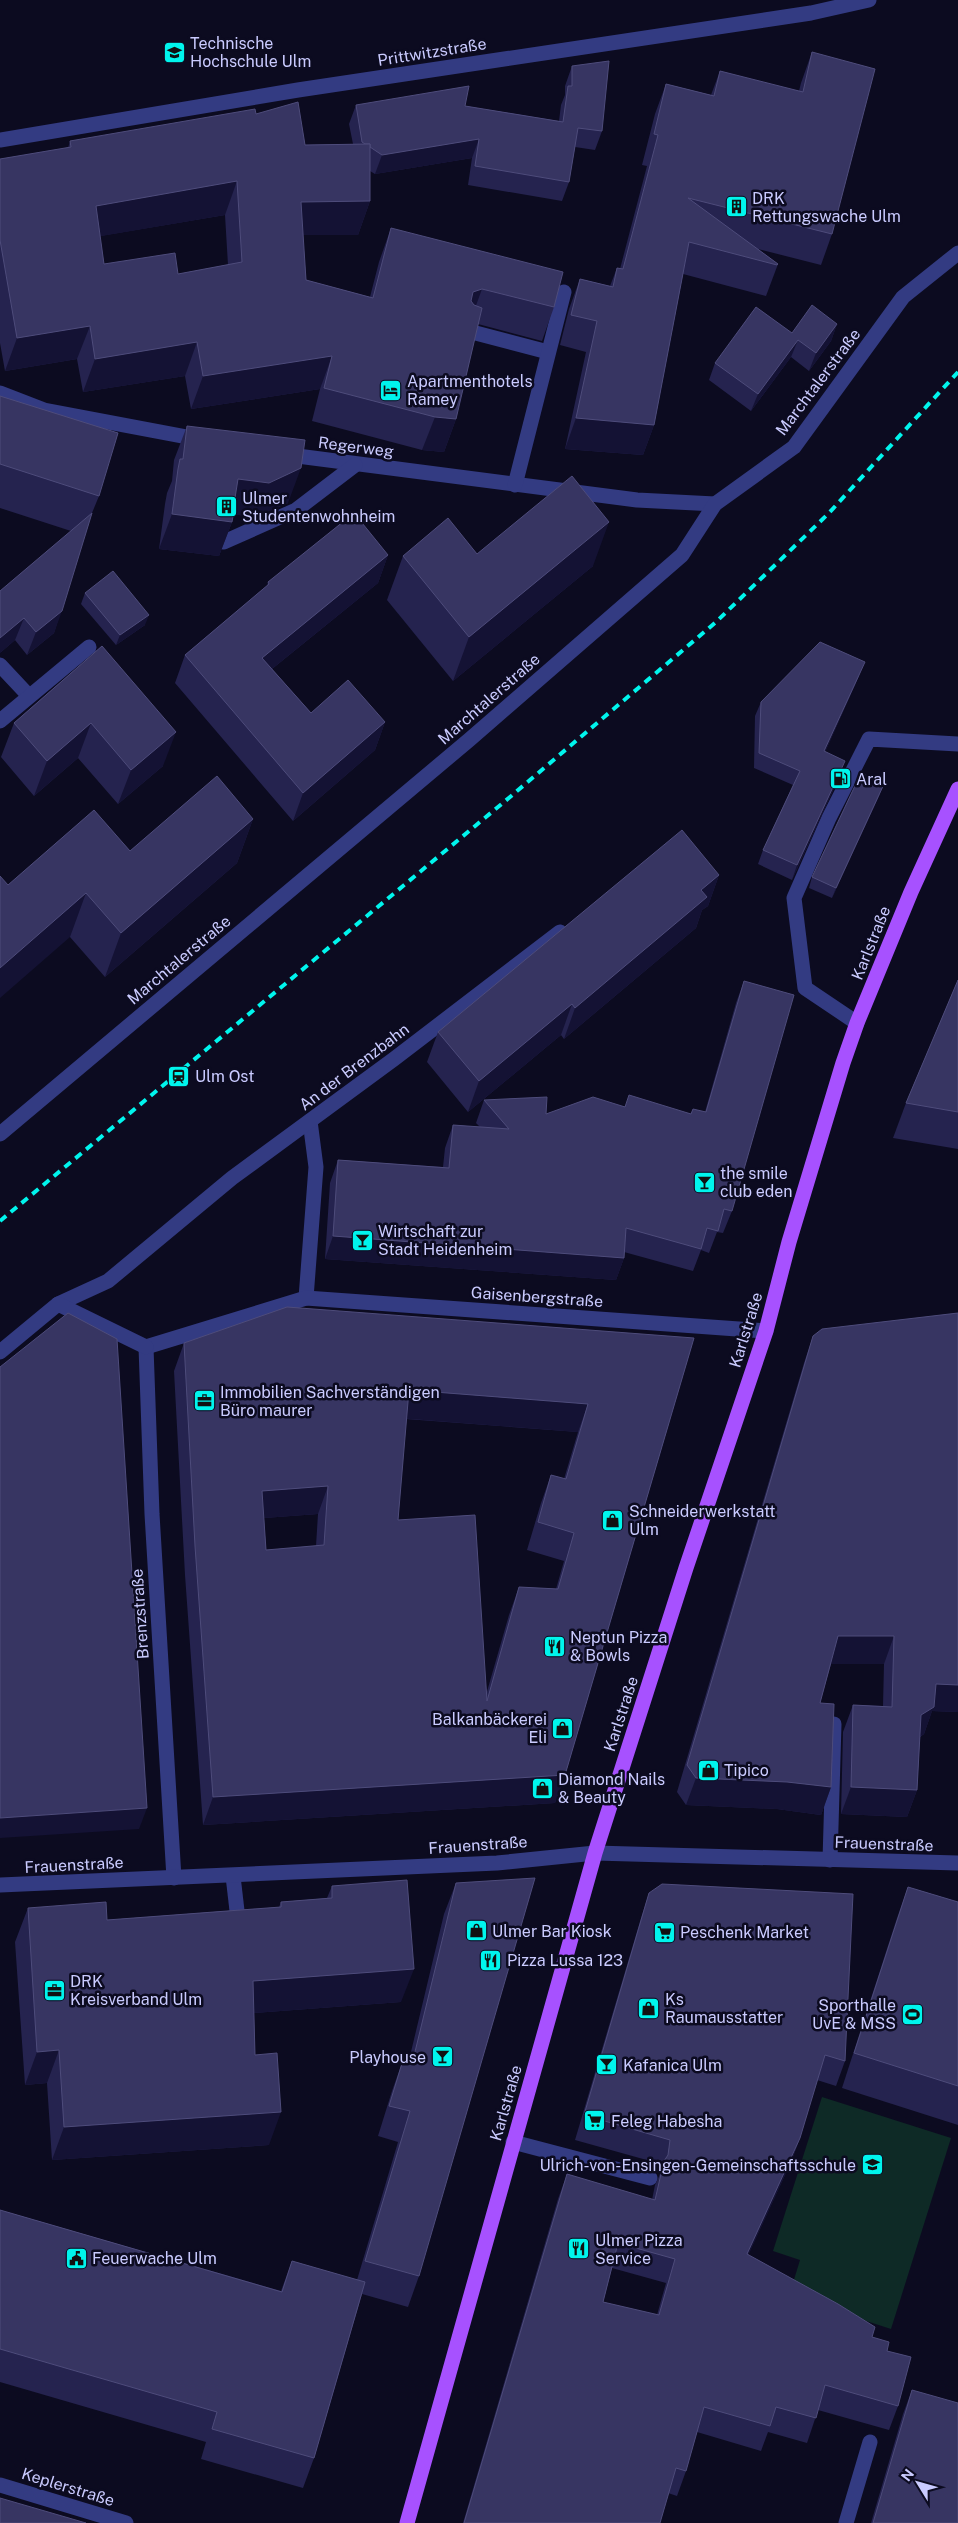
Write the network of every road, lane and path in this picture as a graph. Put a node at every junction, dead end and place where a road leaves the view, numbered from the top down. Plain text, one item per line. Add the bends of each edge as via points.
1 (869, 0) edge
2 (0, 140) edge
3 (958, 253) edge
4 (564, 292) edge
5 (468, 331) edge
6 (548, 352) junction
7 (2, 397) edge
8 (219, 443) edge
9 (266, 452) edge
10 (355, 465) junction
11 (515, 485) junction
12 (714, 504) junction
13 (224, 542) edge
14 (89, 647) dead end
15 (0, 665) edge
16 (29, 696) junction
17 (0, 721) edge
18 (958, 744) edge
19 (958, 788) edge
20 (573, 922) edge
21 (857, 1023) junction
22 (310, 1121) junction
23 (0, 1134) edge
24 (306, 1298) junction
25 (58, 1304) junction
26 (766, 1331) junction
27 (146, 1347) junction
28 (0, 1352) edge
29 (834, 1724) edge
30 (596, 1853) junction
31 (830, 1860) junction
32 (958, 1863) edge
33 (234, 1876) junction
34 (174, 1878) junction
35 (0, 1885) edge
36 (239, 1928) edge
37 (514, 2142) junction
38 (650, 2178) dead end
39 (870, 2442) dead end
40 (0, 2485) edge
41 (126, 2523) edge
42 (407, 2523) edge
43 (846, 2523) edge

1 - 2 street, Prittwitzstraße via 811,13 298,90
3 - 12 street, Marchtalerstraße via 903,297 794,447
4 - 6 street
5 - 6 street
6 - 11 street
7 - 8 street via 44,410
9 - 10 street, Regerweg
10 - 11 street, Regerweg
10 - 13 street via 296,510
11 - 12 street, Regerweg via 637,500
12 - 23 street, Marchtalerstraße via 682,555 469,740
14 - 16 street
15 - 16 street
16 - 17 street
18 - 21 street via 869,739 794,898 805,988
19 - 21 main road, Karlstraße
20 - 22 street, An der Brenzbahn
21 - 26 main road, Karlstraße via 789,1242
22 - 24 street via 316,1167
22 - 25 street, An der Brenzbahn via 232,1178 108,1281
24 - 26 street, Gaisenbergstraße
24 - 27 street, Gaisenbergstraße
25 - 27 street
25 - 28 street, An der Brenzbahn
26 - 30 main road, Karlstraße via 686,1568
27 - 34 street, Brenzstraße via 152,1514
29 - 31 street
30 - 31 street, Frauenstraße
30 - 33 street, Frauenstraße via 497,1863
30 - 37 main road, Karlstraße
31 - 32 street, Frauenstraße
33 - 34 street, Frauenstraße
33 - 36 street
34 - 35 street, Frauenstraße
37 - 38 street
37 - 42 main road, Karlstraße
39 - 43 street
40 - 41 street, Keplerstraße

